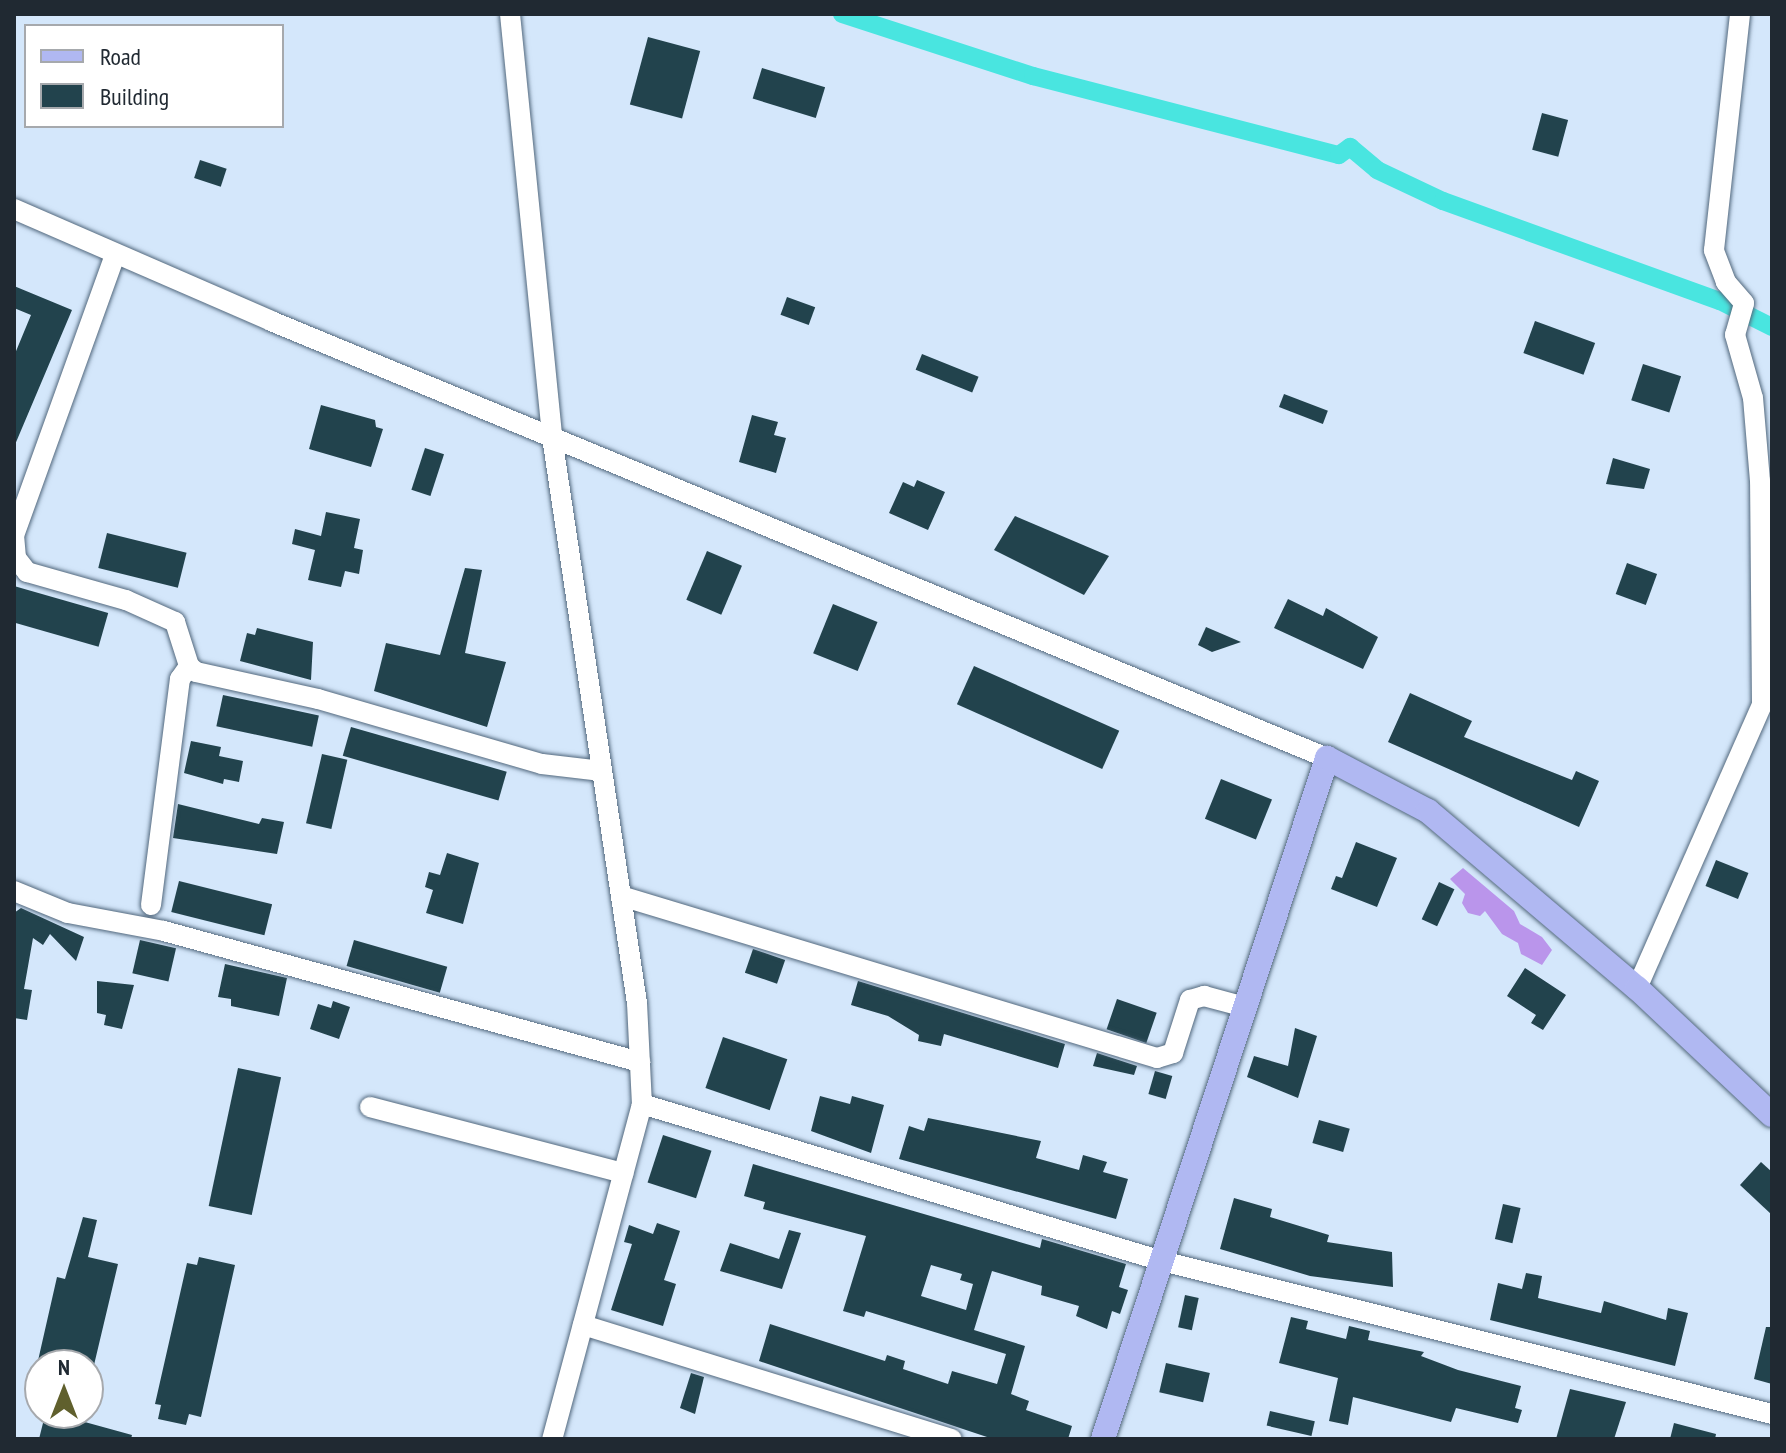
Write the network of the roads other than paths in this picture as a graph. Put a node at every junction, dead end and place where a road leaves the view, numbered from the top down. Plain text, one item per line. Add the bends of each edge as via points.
1 (510, 14) edge
2 (1740, 14) edge
3 (14, 209) edge
4 (115, 255) junction
5 (552, 437) junction
6 (15, 558) edge
7 (189, 666) junction
8 (1327, 758) junction
9 (602, 771) junction
10 (14, 891) edge
11 (621, 896) junction
12 (151, 905) dead end
13 (1637, 988) junction
14 (1245, 1007) junction
15 (640, 1062) junction
16 (642, 1104) junction
17 (370, 1107) dead end
18 (1772, 1115) edge
19 (624, 1173) junction
20 (1162, 1261) junction
21 (583, 1325) junction
22 (1772, 1414) edge
23 (552, 1439) edge
24 (952, 1439) edge
25 (1103, 1439) edge

1 - 5 street
2 - 13 street via 1714,250 1726,282 1744,303 1735,335 1753,398 1760,481 1762,704
3 - 4 street
4 - 5 street
4 - 6 street via 14,535
5 - 8 street
5 - 9 street
6 - 7 street via 44,581 126,600 175,622
7 - 9 street via 542,764
7 - 12 street via 180,679
8 - 13 main road via 1428,811
8 - 14 main road
9 - 11 street
10 - 15 street via 68,913 164,931
11 - 14 street via 1157,1058 1173,1053 1190,1000 1204,996
11 - 15 street
13 - 18 main road
14 - 20 main road
15 - 16 street
16 - 19 street
16 - 20 street
17 - 19 street
19 - 21 street
20 - 22 street
20 - 25 main road
21 - 23 street
21 - 24 street

